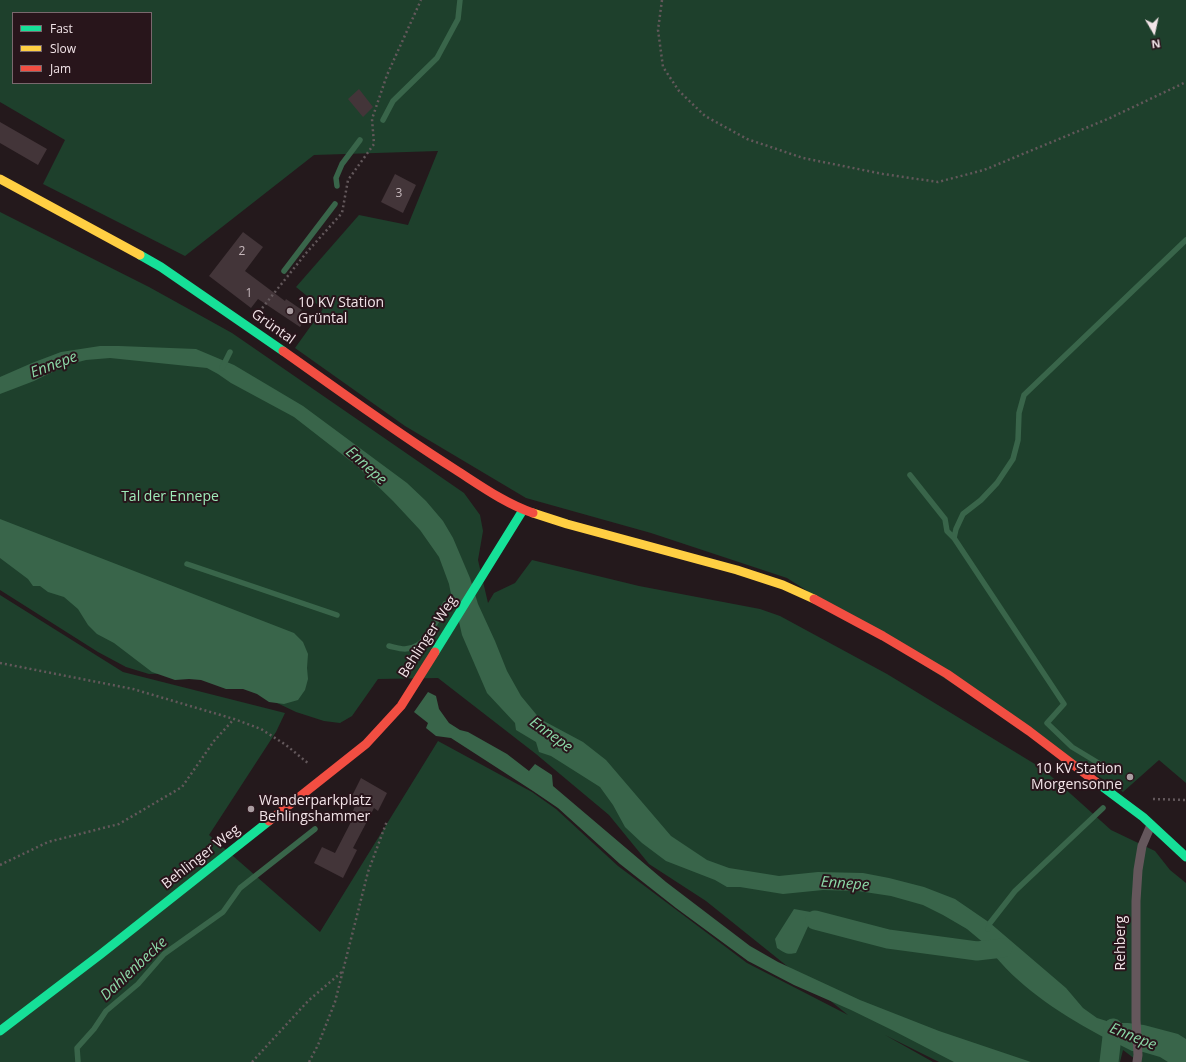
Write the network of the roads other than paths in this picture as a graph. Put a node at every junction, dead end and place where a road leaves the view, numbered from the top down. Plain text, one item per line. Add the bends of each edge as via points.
1 (0, 179) edge
2 (523, 510) junction
3 (1151, 825) junction
4 (1186, 857) edge
5 (0, 1031) edge
6 (1138, 1059) edge

1 - 2 street, Grüntal via 129,248 185,283 429,453
2 - 3 street, Grüntal via 743,572 820,601 947,674 1029,731
2 - 5 street, Behlinger Weg via 401,706 366,744
3 - 4 street, Grüntal
3 - 6 lane, Rehberg via 1142,846 1138,870 1135,924

